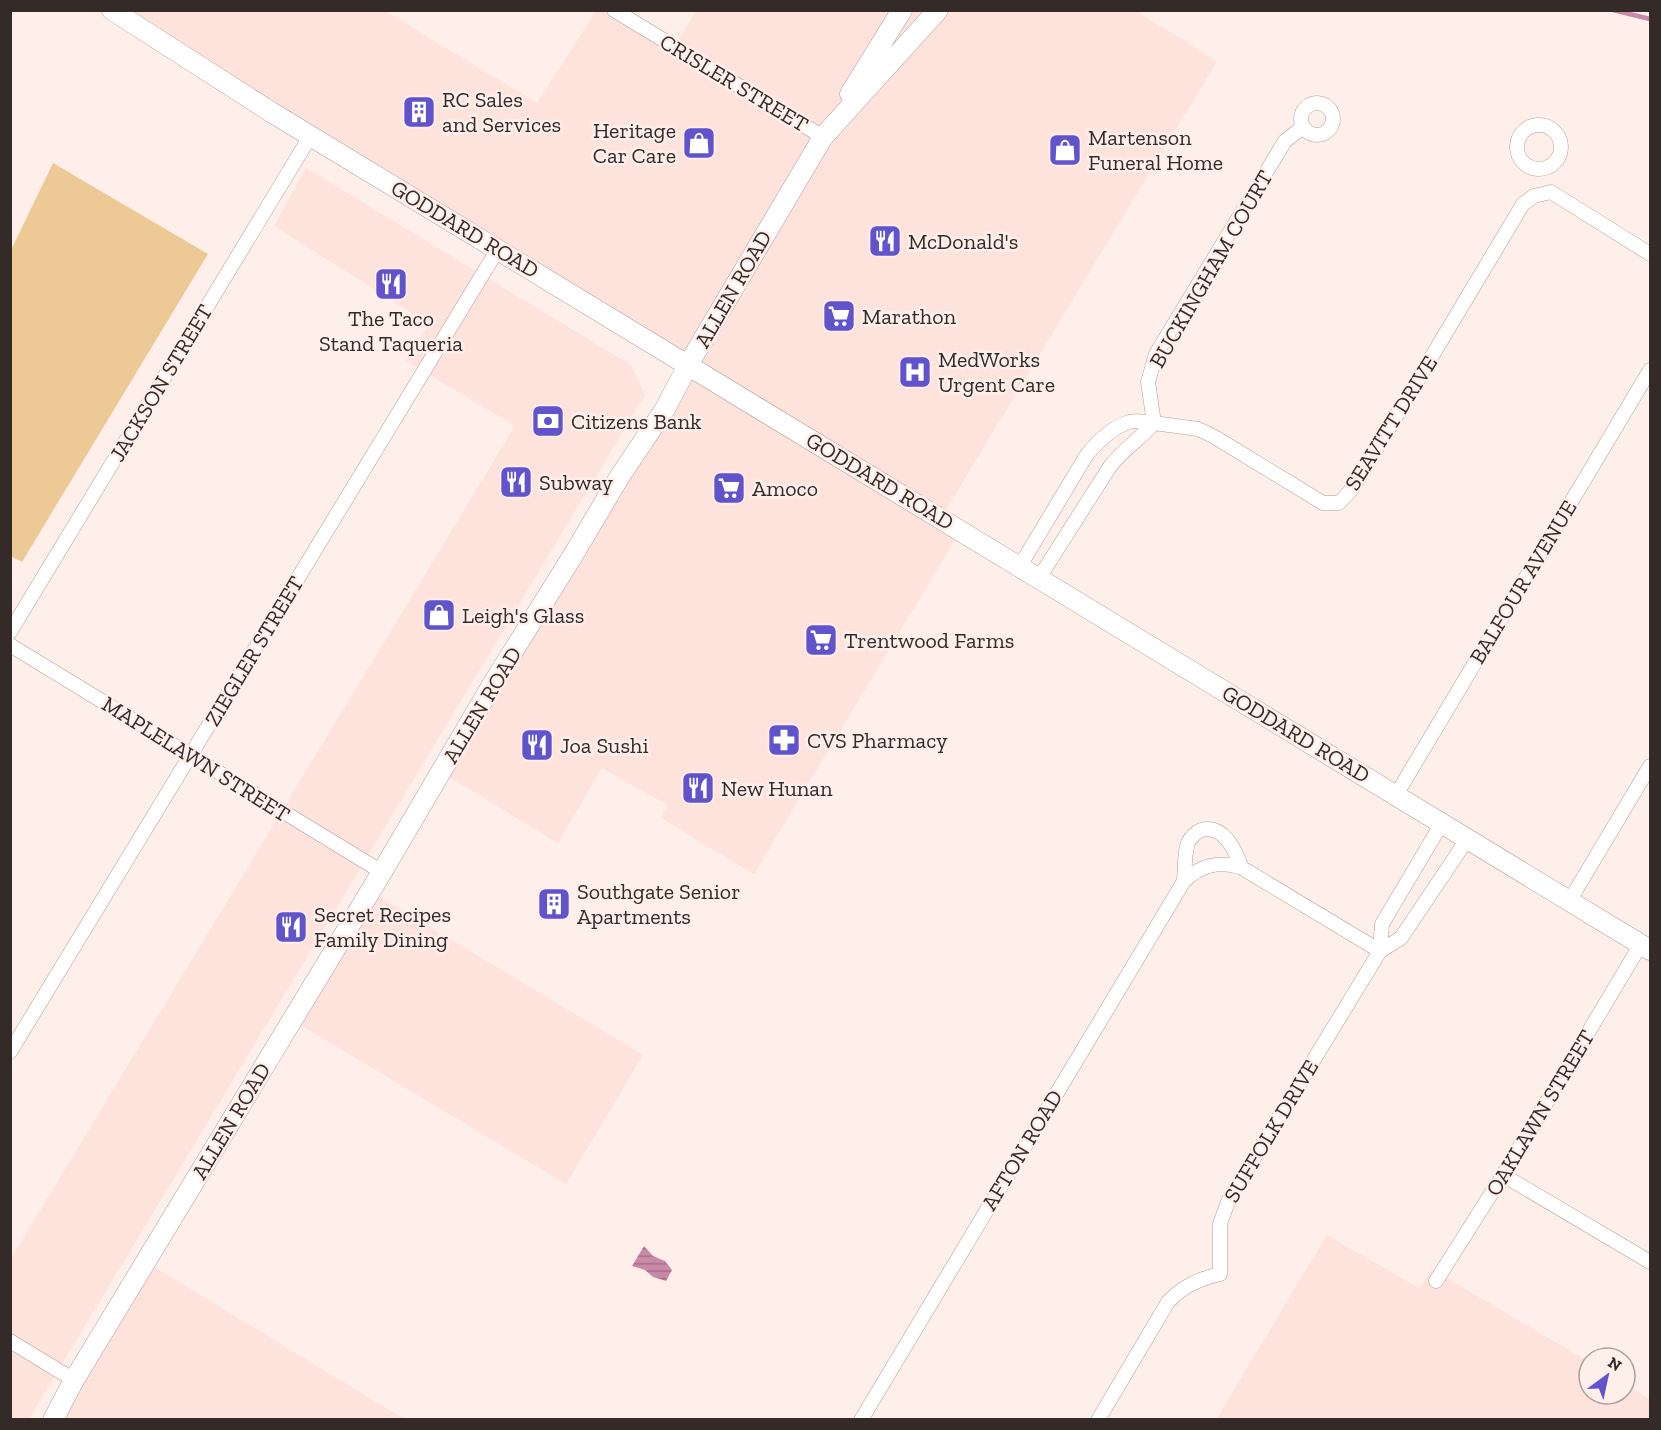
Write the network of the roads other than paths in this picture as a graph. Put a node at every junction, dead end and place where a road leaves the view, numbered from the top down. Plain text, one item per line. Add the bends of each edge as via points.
1 (112, 10) edge
2 (614, 10) edge
3 (938, 10) edge
4 (898, 16) edge
5 (1303, 127) dead end
6 (310, 135) junction
7 (823, 137) junction
8 (1541, 168) dead end
9 (1544, 193) junction
10 (498, 249) junction
11 (1650, 255) edge
12 (688, 365) junction
13 (1650, 370) edge
14 (1154, 423) junction
15 (1020, 566) junction
16 (1039, 578) junction
17 (10, 632) edge
18 (10, 645) edge
19 (190, 756) junction
20 (1650, 766) edge
21 (1396, 795) junction
22 (1442, 823) junction
23 (1468, 838) junction
24 (1242, 868) junction
25 (382, 872) junction
26 (1184, 881) junction
27 (1570, 900) junction
28 (1646, 947) edge
29 (1380, 951) junction
30 (10, 1053) edge
31 (1503, 1175) junction
32 (1650, 1262) edge
33 (1436, 1281) dead end
34 (10, 1341) edge
35 (74, 1380) junction
36 (53, 1419) edge
37 (861, 1419) edge
38 (1098, 1419) edge

1 - 6 main road, GODDARD ROAD
2 - 7 street, CRISLER STREET
3 - 7 main road, ALLEN ROAD
4 - 7 main road
5 - 14 street, BUCKINGHAM COURT via 1285,141 1156,354 1148,382
6 - 10 main road, GODDARD ROAD
6 - 17 street, JACKSON STREET
7 - 12 main road, ALLEN ROAD
8 - 9 street
9 - 11 street via 1551,192
9 - 14 street, SEAVITT DRIVE via 1523,204 1353,488 1339,504 1316,500 1206,433
10 - 12 main road, GODDARD ROAD
10 - 19 street, ZIEGLER STREET
12 - 15 main road, GODDARD ROAD
12 - 25 main road, ALLEN ROAD via 665,409 492,685
13 - 21 street, BALFOUR AVENUE
14 - 15 street via 1130,422 1096,443
14 - 16 street via 1108,468
15 - 16 main road, GODDARD ROAD
16 - 21 main road, GODDARD ROAD
18 - 19 street, MAPLELAWN STREET
19 - 25 street, MAPLELAWN STREET
19 - 30 street, ZIEGLER STREET
20 - 27 street
21 - 22 main road, GODDARD ROAD
22 - 23 main road, GODDARD ROAD
22 - 29 street, SUFFOLK DRIVE via 1382,924
23 - 27 main road, GODDARD ROAD
23 - 29 street, SUFFOLK DRIVE via 1401,938
24 - 26 street, AFTON ROAD via 1211,864
24 - 26 street, AFTON ROAD via 1233,846 1222,835 1211,829 1198,831 1188,841
24 - 29 street
25 - 35 main road, ALLEN ROAD
26 - 37 street, AFTON ROAD
27 - 28 main road, GODDARD ROAD
28 - 31 street, OAKLAWN STREET
29 - 38 street, SUFFOLK DRIVE via 1229,1199 1220,1224 1220,1274 1189,1284 1168,1302
31 - 32 street
31 - 33 street, OAKLAWN STREET
34 - 35 street
35 - 36 main road, ALLEN ROAD

